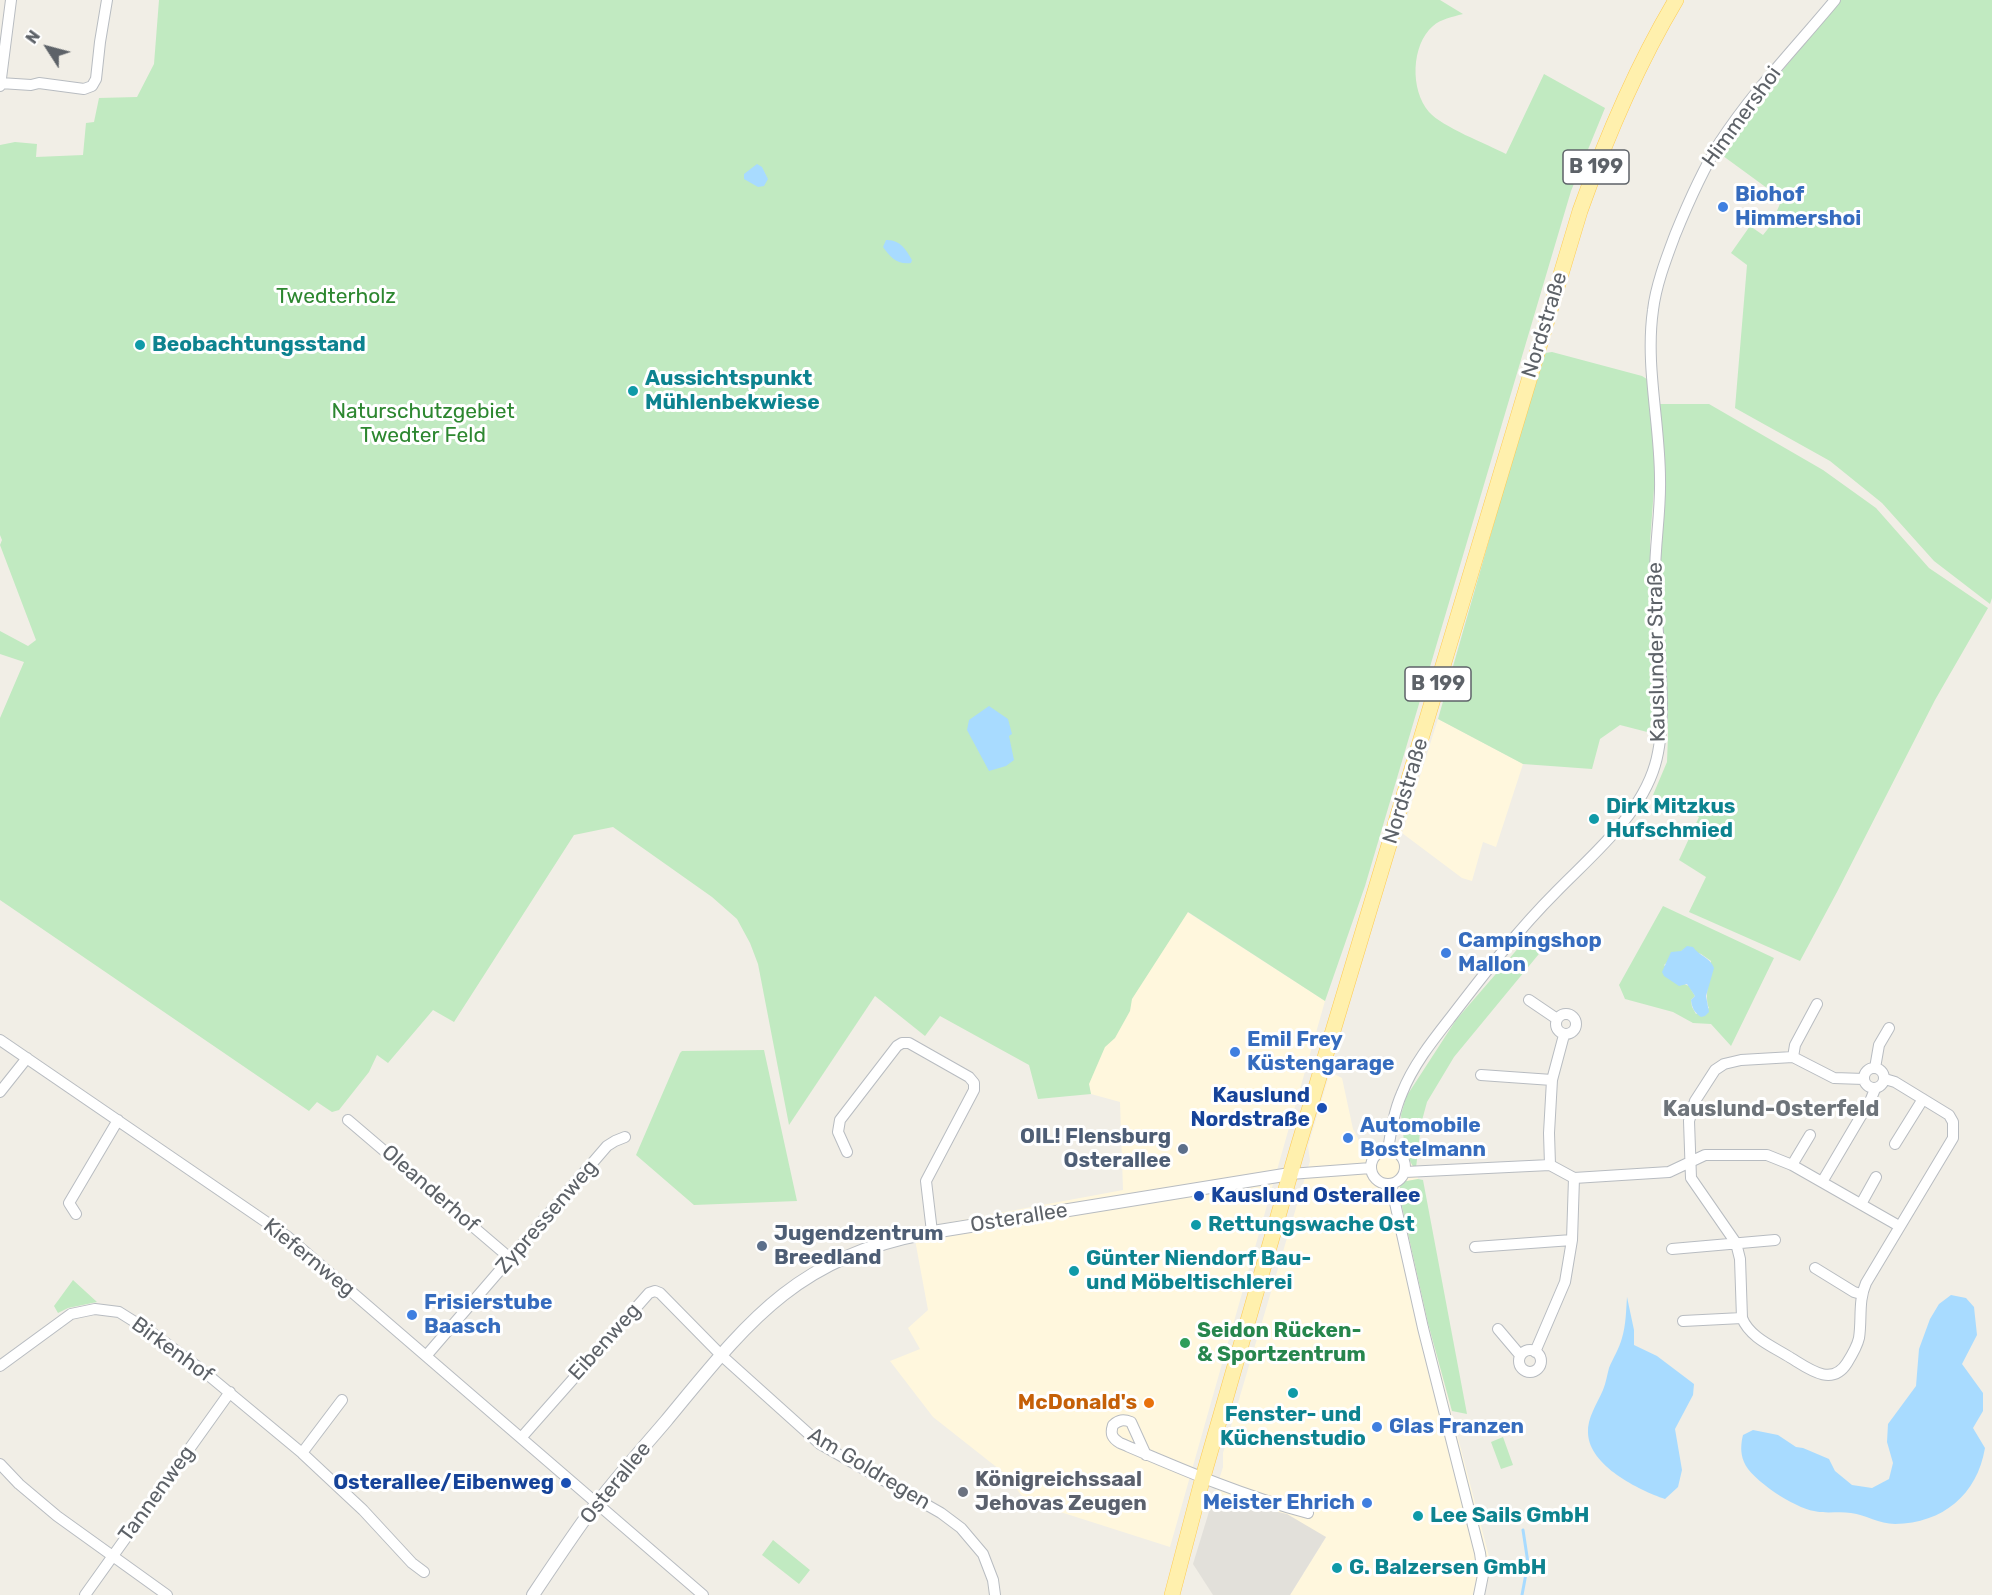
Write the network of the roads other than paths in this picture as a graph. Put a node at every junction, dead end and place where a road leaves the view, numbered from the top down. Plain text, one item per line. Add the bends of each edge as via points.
1 (11, 0) edge
2 (107, 0) edge
3 (1676, 0) edge
4 (1835, 0) edge
5 (0, 84) edge
6 (1671, 247) joint
7 (1529, 1000) dead end
8 (1817, 1005) dead end
9 (1557, 1019) junction
10 (1889, 1028) dead end
11 (1564, 1035) junction
12 (0, 1040) edge
13 (1793, 1057) junction
14 (27, 1058) junction
15 (1875, 1068) junction
16 (1481, 1075) dead end
17 (1864, 1079) junction
18 (1885, 1079) junction
19 (1552, 1080) junction
20 (1875, 1089) junction
21 (0, 1092) edge
22 (1923, 1099) junction
23 (118, 1120) junction
24 (348, 1120) dead end
25 (1810, 1136) dead end
26 (625, 1137) dead end
27 (1895, 1144) dead end
28 (1388, 1150) junction
29 (846, 1152) dead end
30 (1690, 1164) junction
31 (1550, 1165) junction
32 (1792, 1165) junction
33 (1371, 1168) junction
34 (1405, 1172) junction
35 (1290, 1174) junction
36 (1876, 1177) dead end
37 (1574, 1178) junction
38 (1822, 1182) junction
39 (1391, 1185) junction
40 (1861, 1204) junction
41 (76, 1214) dead end
42 (1899, 1226) junction
43 (932, 1232) junction
44 (1572, 1240) junction
45 (1775, 1240) dead end
46 (1736, 1243) junction
47 (1475, 1247) dead end
48 (1672, 1249) dead end
49 (511, 1259) junction
50 (1815, 1268) dead end
51 (1862, 1294) junction
52 (1742, 1318) junction
53 (1683, 1321) dead end
54 (1498, 1329) dead end
55 (1535, 1352) junction
56 (721, 1355) junction
57 (1520, 1355) junction
58 (426, 1356) junction
59 (0, 1366) edge
60 (230, 1392) junction
61 (342, 1400) dead end
62 (520, 1438) junction
63 (302, 1453) junction
64 (1146, 1455) dead end
65 (0, 1464) edge
66 (1203, 1477) junction
67 (597, 1504) junction
68 (1308, 1513) dead end
69 (112, 1557) junction
70 (424, 1572) dead end
71 (85, 1595) edge
72 (167, 1595) edge
73 (533, 1595) edge
74 (703, 1595) edge
75 (995, 1595) edge
76 (1173, 1595) edge
77 (1479, 1595) edge

1 - 5 street
2 - 5 street via 92,86 84,89 39,83
3 - 35 main road, Nordstraße / B 199 via 1634,77 1580,211
4 - 6 street, Himmershoi via 1721,140 1701,174
6 - 28 street, Kauslunder Straße via 1653,307 1651,350 1660,478 1654,557 1662,721 1648,784 1635,806 1548,900 1442,1029 1401,1093
7 - 9 street
8 - 13 street via 1795,1045
9 - 11 street via 1557,1029
9 - 11 street via 1569,1014 1576,1021 1574,1032
10 - 15 street via 1879,1045
11 - 19 street
12 - 14 street, Kiefernweg
13 - 17 street via 1834,1078
13 - 30 street via 1741,1060 1715,1070 1691,1110
14 - 21 street
14 - 23 street, Kiefernweg
15 - 17 street
15 - 18 street
16 - 19 street
17 - 20 street
18 - 20 street
18 - 22 street
19 - 31 street
20 - 38 street
22 - 27 street
22 - 42 street via 1949,1115 1953,1138
23 - 41 street via 69,1203
23 - 58 street, Kiefernweg via 288,1237
24 - 49 street, Oleanderhof
25 - 32 street
26 - 49 street, Zypressenweg via 607,1146
28 - 33 street via 1374,1157
28 - 34 street via 1402,1157
29 - 43 street via 838,1132 840,1119 897,1046 909,1043 969,1077 974,1090 926,1181
30 - 32 street via 1705,1155 1767,1155
30 - 37 street via 1669,1172
30 - 46 street via 1691,1178
31 - 34 street
31 - 37 street
32 - 38 street
33 - 35 street, Osterallee
33 - 39 street via 1379,1183
34 - 39 street
35 - 43 street, Osterallee
35 - 66 main road, Nordstraße / B 199
36 - 40 street
37 - 44 street
38 - 40 street
39 - 77 street via 1480,1553 1483,1575
40 - 42 street
42 - 51 street
43 - 56 street, Osterallee via 893,1239 834,1261 763,1310
44 - 47 street
44 - 55 street via 1565,1282
45 - 46 street
46 - 48 street
46 - 52 street
49 - 58 street, Zypressenweg
50 - 51 street
51 - 52 street via 1859,1338 1844,1368 1836,1374 1814,1372 1749,1330
52 - 53 street
54 - 57 street
55 - 57 street
55 - 57 street via 1540,1360 1535,1371 1520,1367
56 - 62 street, Eibenweg via 660,1293 649,1293
56 - 67 street, Osterallee
56 - 75 street, Am Goldregen via 820,1444 951,1519 983,1554
58 - 62 street, Kiefernweg
59 - 60 street, Birkenhof via 71,1314 105,1309 119,1312 151,1332
60 - 63 street, Birkenhof
60 - 69 street, Tannenweg
61 - 63 street
62 - 67 street, Kiefernweg
63 - 70 street, Birkenhof
64 - 66 street
65 - 69 street via 57,1516
66 - 68 street
66 - 76 main road, Nordstraße / B 199
67 - 73 street, Osterallee
67 - 74 street, Kiefernweg
69 - 71 street, Tannenweg
69 - 72 street

